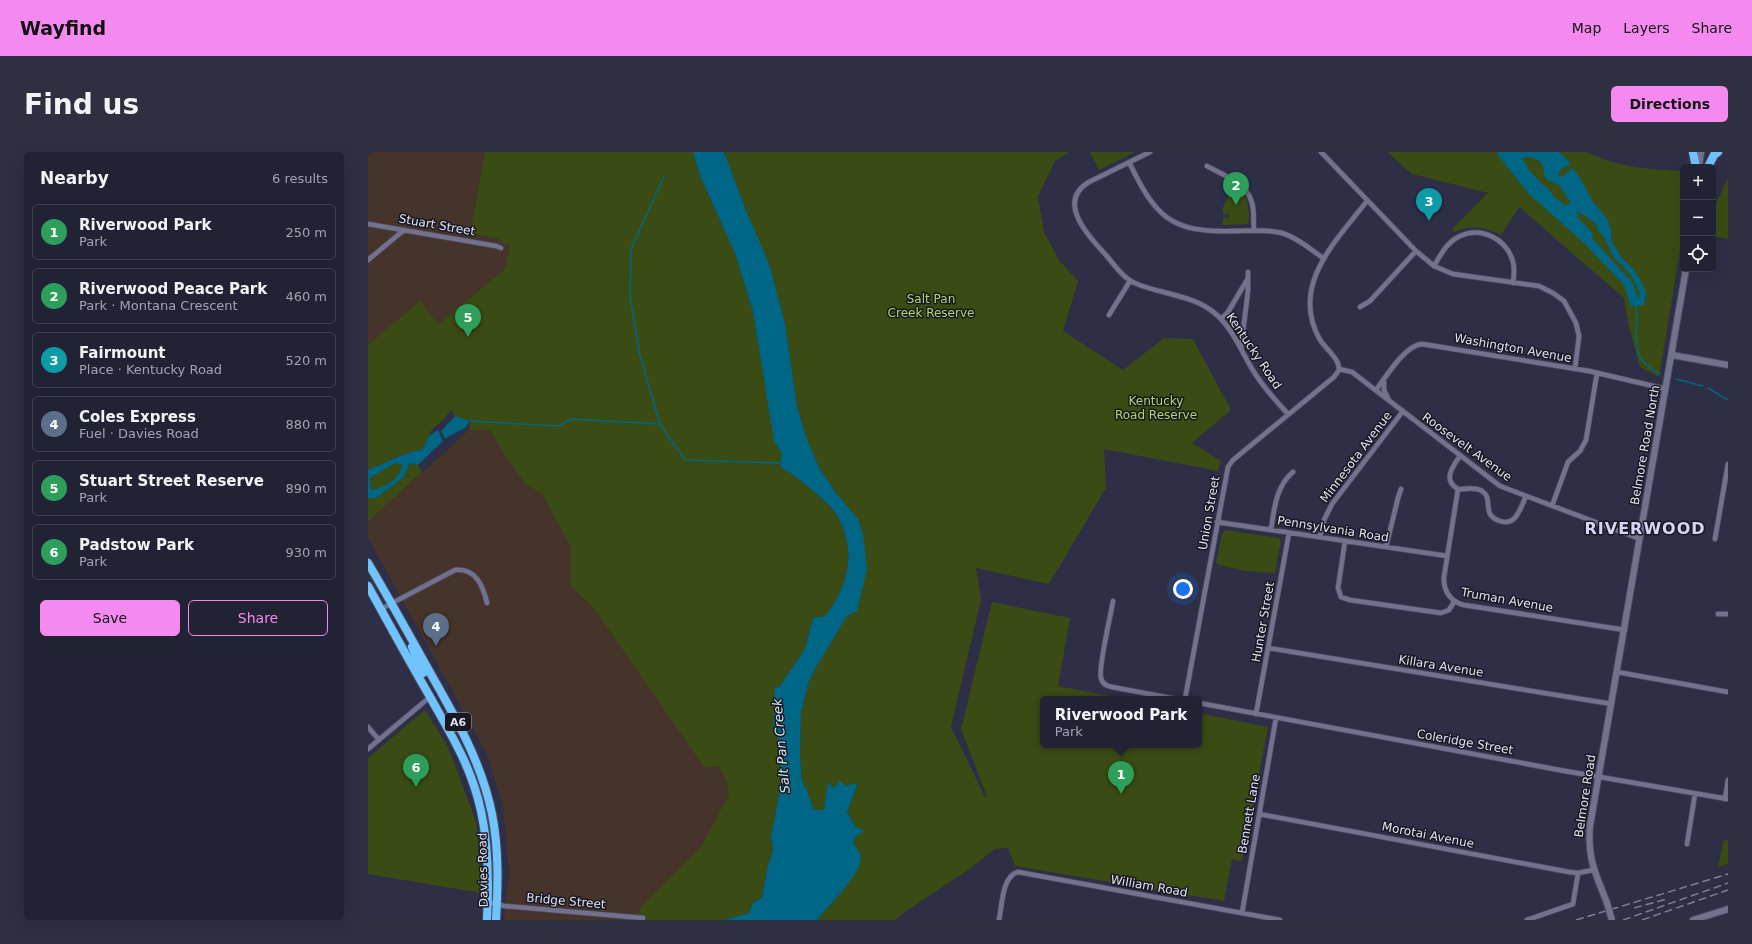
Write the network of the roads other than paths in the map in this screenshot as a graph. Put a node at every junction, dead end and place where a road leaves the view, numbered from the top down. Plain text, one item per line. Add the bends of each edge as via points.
1 (1150, 152) edge
2 (1321, 152) edge
3 (1693, 152) edge
4 (1701, 152) edge
5 (1712, 152) edge
6 (1718, 152) edge
7 (1129, 162) junction
8 (1696, 164) edge
9 (1698, 164) edge
10 (1709, 164) edge
11 (1710, 164) edge
12 (1207, 166) dead end
13 (1367, 201) junction
14 (368, 224) edge
15 (404, 230) junction
16 (1254, 231) junction
17 (501, 248) dead end
18 (1416, 250) junction
19 (1323, 258) junction
20 (368, 260) edge
21 (1434, 266) junction
22 (1248, 272) dead end
23 (1686, 272) edge
24 (1247, 280) junction
25 (1130, 281) junction
26 (1513, 283) junction
27 (1360, 308) dead end
28 (1109, 315) dead end
29 (1221, 319) junction
30 (1241, 348) junction
31 (1672, 355) junction
32 (1728, 364) edge
33 (1339, 369) junction
34 (1575, 369) junction
35 (1597, 373) junction
36 (1384, 379) junction
37 (1666, 389) junction
38 (1376, 390) junction
39 (1390, 402) junction
40 (1402, 411) junction
41 (1288, 414) junction
42 (1460, 456) junction
43 (1728, 464) edge
44 (1294, 472) dead end
45 (1401, 489) dead end
46 (1458, 489) junction
47 (1526, 496) junction
48 (1552, 506) junction
49 (1217, 522) junction
50 (1271, 530) junction
51 (1289, 533) junction
52 (1320, 537) junction
53 (1640, 539) junction
54 (1715, 539) dead end
55 (1345, 541) junction
56 (1386, 547) junction
57 (1447, 556) junction
58 (368, 563) edge
59 (368, 586) edge
60 (1113, 601) dead end
61 (1454, 602) junction
62 (392, 603) junction
63 (487, 603) dead end
64 (381, 609) junction
65 (1718, 614) dead end
66 (1728, 614) edge
67 (1625, 630) junction
68 (412, 640) junction
69 (1268, 648) junction
70 (1618, 672) junction
71 (1728, 692) edge
72 (1160, 696) edge
73 (1186, 696) edge
74 (430, 697) junction
75 (1202, 704) edge
76 (1612, 704) junction
77 (1256, 714) junction
78 (1276, 718) junction
79 (368, 727) edge
80 (379, 740) junction
81 (368, 749) edge
82 (1599, 777) junction
83 (1728, 780) edge
84 (1696, 794) junction
85 (1726, 799) edge
86 (1259, 814) junction
87 (1687, 844) dead end
88 (1593, 870) junction
89 (1578, 873) junction
90 (488, 902) junction
91 (497, 905) junction
92 (1728, 908) edge
93 (1242, 913) junction
94 (643, 918) dead end
95 (487, 920) edge
96 (496, 920) edge
97 (999, 920) edge
98 (1278, 920) edge
99 (1527, 920) edge
100 (1612, 920) edge
101 (1693, 920) edge

1 - 7 street, Kentucky Road
2 - 13 street
3 - 8 highway
4 - 9 main road
5 - 10 main road
6 - 11 highway
7 - 16 street via 1150,201 1170,220 1209,232
7 - 25 street, Kentucky Road via 1086,184 1078,193 1075,204 1077,215 1088,235
12 - 16 street via 1238,184 1250,196
13 - 18 street
13 - 19 street
14 - 15 street, Stuart Street
15 - 17 street, Stuart Street
15 - 20 street
16 - 19 street via 1288,236
18 - 21 street
18 - 27 street via 1370,301
19 - 33 street via 1312,284 1310,310 1317,335 1339,364
21 - 26 street via 1453,274
21 - 26 street via 1455,239 1467,233 1484,234 1497,239 1508,250 1514,266
22 - 24 street
23 - 31 main road, Belmore Road North
24 - 29 street
24 - 30 street
25 - 28 street
25 - 29 street, Kentucky Road via 1196,301
26 - 34 street via 1539,286 1564,301 1576,323 1579,336
29 - 30 street, Kentucky Road
30 - 41 street, Kentucky Road via 1255,373
31 - 32 main road
31 - 37 main road, Belmore Road North
33 - 38 street, Roosevelt Avenue via 1352,372
33 - 41 street, Union Street via 1334,377
34 - 35 street, Washington Avenue
34 - 36 street, Washington Avenue via 1418,344 1409,349
35 - 37 street, Washington Avenue
35 - 48 street via 1586,440 1580,451 1568,462
36 - 38 street, Washington Avenue
36 - 39 street via 1384,390
37 - 53 main road, Belmore Road North
38 - 39 street, Roosevelt Avenue
39 - 40 street, Roosevelt Avenue
40 - 42 street, Roosevelt Avenue
40 - 52 street, Minnesota Avenue via 1332,504 1324,520
41 - 49 street, Union Street via 1230,464 1226,471
42 - 46 street via 1449,474 1450,482
42 - 47 street, Roosevelt Avenue via 1500,486
43 - 54 street
44 - 50 street via 1285,480 1277,498
45 - 56 street
46 - 47 street via 1473,488 1484,493 1490,514 1496,520 1504,522 1513,520
46 - 57 street, Truman Avenue
47 - 48 street, Roosevelt Avenue
48 - 53 street, Roosevelt Avenue
49 - 50 street, Pennsylvania Road
49 - 73 street, Union Street
50 - 51 street, Pennsylvania Road
51 - 52 street, Pennsylvania Road
51 - 69 street, Hunter Street
52 - 55 street, Pennsylvania Road
53 - 67 main road, Belmore Road North
55 - 56 street, Pennsylvania Road
55 - 61 street via 1338,588 1342,597 1441,613 1449,610
56 - 57 street, Pennsylvania Road
57 - 61 street, Truman Avenue via 1444,585
58 - 62 highway, Davies Road / A6
59 - 64 highway, Davies Road / A6
60 - 72 street via 1101,668 1102,681 1112,687
61 - 67 street, Truman Avenue
62 - 63 street via 449,572 462,569 477,578
62 - 64 street
62 - 68 highway, Davies Road / A6
64 - 74 highway, Davies Road / A6
65 - 66 street
67 - 70 main road, Belmore Road North
68 - 74 highway via 417,661 431,689
68 - 91 highway, Davies Road / A6 via 465,737 485,784 496,841
69 - 76 street, Killara Avenue
69 - 77 street, Hunter Street
70 - 71 street
70 - 76 main road, Belmore Road
74 - 80 street
74 - 90 highway, Davies Road / A6 via 461,753 479,801 488,854
75 - 77 street, Coleridge Street
76 - 82 main road, Belmore Road
77 - 78 street, Coleridge Street
78 - 82 street, Coleridge Street
78 - 86 street, Bennett Lane
79 - 80 street
80 - 81 street
82 - 84 street, Coleridge Street
82 - 88 main road, Belmore Road via 1589,834
83 - 85 street
84 - 85 street, Coleridge Street
84 - 87 street
86 - 89 street, Morotai Avenue
86 - 93 street, Bennett Lane
88 - 89 street, Morotai Avenue
88 - 100 main road, Belmore Road, bridge
89 - 99 street via 1573,904
90 - 91 street, Bridge Street
90 - 95 highway, Davies Road / A6
91 - 94 street, Bridge Street
91 - 96 highway, Davies Road / A6
92 - 101 main road
93 - 97 street, William Road via 1015,873 1006,882
93 - 98 street, William Road

